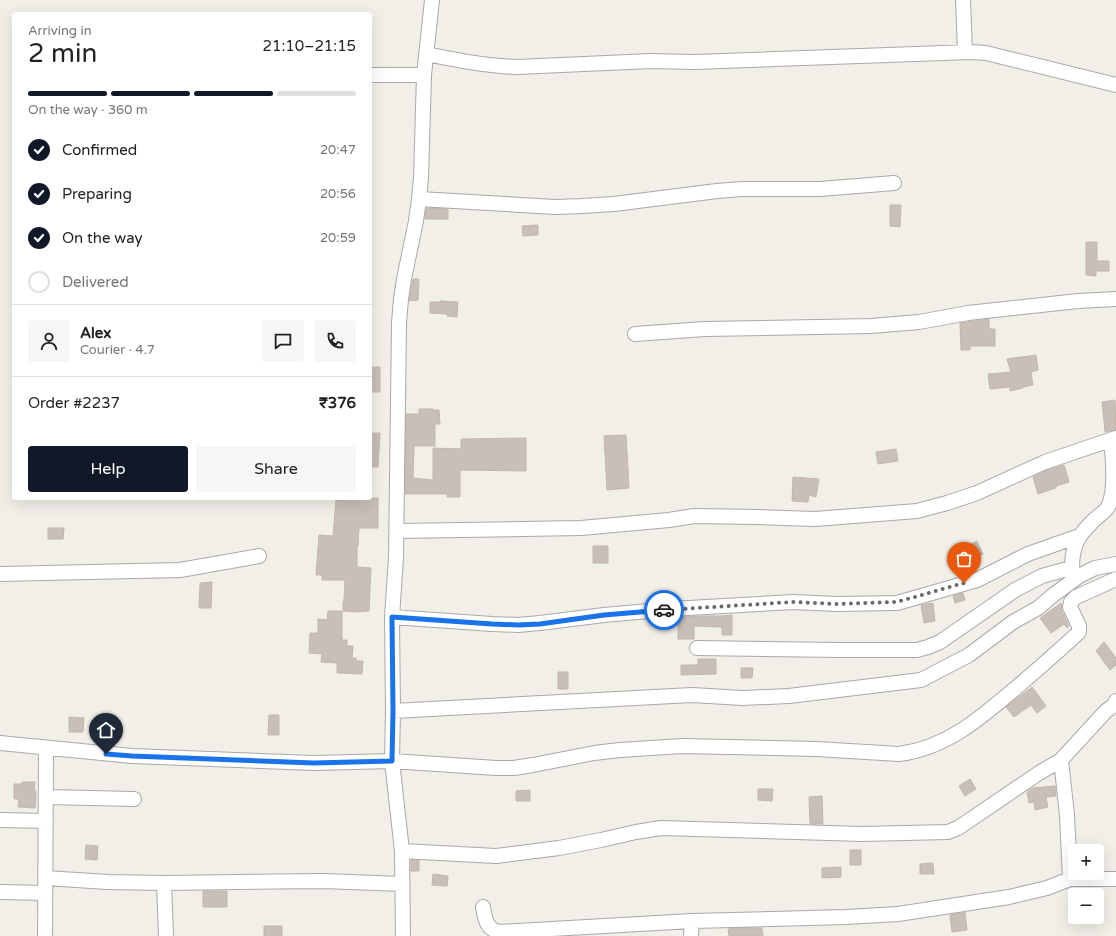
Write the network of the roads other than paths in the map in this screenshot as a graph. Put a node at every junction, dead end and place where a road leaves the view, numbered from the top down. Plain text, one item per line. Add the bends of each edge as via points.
1 (432, 0) edge
2 (963, 0) edge
3 (965, 52) junction
4 (426, 54) junction
5 (372, 75) edge
6 (424, 75) junction
7 (1116, 85) edge
8 (894, 184) dead end
9 (419, 199) junction
10 (1116, 299) edge
11 (635, 334) dead end
12 (1113, 439) edge
13 (397, 531) junction
14 (1079, 536) junction
15 (259, 556) dead end
16 (1116, 564) edge
17 (0, 574) edge
18 (1072, 574) junction
19 (1116, 580) edge
20 (392, 617) junction
21 (697, 648) dead end
22 (1116, 701) edge
23 (393, 711) junction
24 (0, 743) edge
25 (46, 748) junction
26 (1061, 760) junction
27 (392, 761) junction
28 (46, 797) junction
29 (134, 799) dead end
30 (0, 820) edge
31 (46, 821) junction
32 (1068, 844) edge
33 (402, 851) junction
34 (46, 878) junction
35 (1104, 879) edge
36 (1116, 879) edge
37 (1068, 880) edge
38 (164, 883) junction
39 (402, 884) junction
40 (0, 892) edge
41 (45, 893) junction
42 (483, 907) dead end
43 (692, 922) junction
44 (45, 936) edge
45 (166, 936) edge
46 (403, 936) edge
47 (691, 936) edge

1 - 4 street
2 - 3 street
3 - 4 street via 517,67 477,64
3 - 7 street via 986,53
4 - 6 street
5 - 6 street
6 - 9 street
8 - 9 street via 820,189 724,190 582,206
9 - 13 street via 404,279 399,323
10 - 11 street via 968,313 918,322 871,326 705,329
12 - 13 street via 1045,462 977,493 917,510 815,519 694,516 581,528
12 - 14 street via 1114,484 1111,500 1107,508
13 - 20 street
14 - 18 street
14 - 20 street via 1028,554 977,580 897,602 793,602 694,608 518,625
15 - 17 street via 180,570
16 - 18 street via 1095,568 1079,576
18 - 21 street via 1042,576 1015,590 940,642 917,650
18 - 23 street via 1038,608 1013,622 969,656 921,680 789,696 742,698 692,695
19 - 27 street via 1076,597 1071,602 1070,607 1079,626 1079,632 1011,692 955,735 910,752 899,754 682,746 600,752 514,768
20 - 23 street
22 - 26 street
23 - 27 street
24 - 25 street
25 - 27 street via 132,756 306,763
25 - 28 street
26 - 32 street
26 - 33 street via 958,828 948,832 862,834 661,828 560,848 504,855
27 - 33 street
28 - 29 street
28 - 31 street
30 - 31 street
31 - 34 street
33 - 39 street
34 - 38 street
34 - 41 street
35 - 36 street
37 - 43 street via 1047,888 1009,897 898,914
38 - 39 street via 323,881
38 - 45 street
39 - 46 street
40 - 41 street
41 - 44 street
42 - 43 street via 488,925 499,932
43 - 47 street

